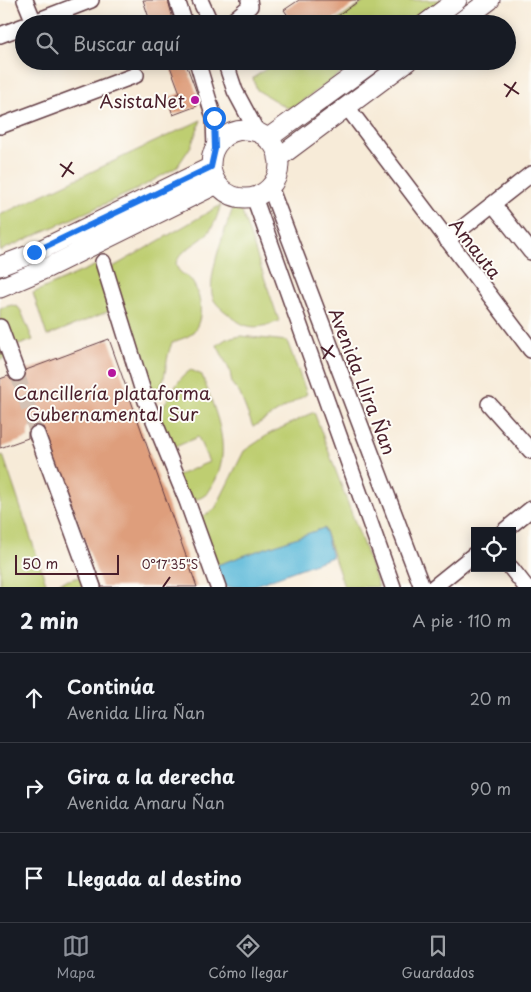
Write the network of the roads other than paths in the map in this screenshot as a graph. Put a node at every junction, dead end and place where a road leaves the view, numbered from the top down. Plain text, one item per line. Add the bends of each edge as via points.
1 (25, 0) edge
2 (92, 0) edge
3 (177, 0) edge
4 (250, 0) edge
5 (457, 0) edge
6 (490, 0) edge
7 (28, 15) edge
8 (53, 15) edge
9 (182, 15) edge
10 (240, 15) edge
11 (437, 15) edge
12 (470, 15) edge
13 (15, 29) edge
14 (0, 35) edge
15 (200, 70) edge
16 (228, 70) edge
17 (361, 70) edge
18 (396, 70) edge
19 (136, 75) dead end
20 (347, 107) junction
21 (0, 126) edge
22 (262, 136) junction
23 (278, 158) junction
24 (214, 167) junction
25 (531, 174) edge
26 (262, 192) junction
27 (493, 204) junction
28 (447, 240) junction
29 (531, 252) edge
30 (103, 262) dead end
31 (0, 266) edge
32 (0, 288) edge
33 (0, 327) edge
34 (531, 350) edge
35 (17, 373) tunnel mouth
36 (490, 404) dead end
37 (37, 434) tunnel mouth
38 (531, 451) edge
39 (531, 509) edge
40 (509, 527) edge
41 (471, 557) edge
42 (514, 572) edge
43 (93, 587) edge
44 (218, 587) edge
45 (393, 587) edge
46 (422, 587) edge
47 (434, 587) edge
48 (526, 587) edge

1 - 7 street
2 - 8 street
3 - 9 street
4 - 10 street via 250,6
5 - 11 main road
6 - 12 main road
13 - 14 street
15 - 24 street via 214,118
16 - 22 street via 235,91
17 - 22 main road
18 - 20 main road
19 - 21 street
20 - 23 main road
20 - 28 street, Amauta
22 - 23 main road via 274,147
22 - 24 main road via 245,130 222,139
23 - 26 main road via 278,174
24 - 26 main road via 227,193 240,198
24 - 31 main road
24 - 32 main road via 47,268
25 - 27 street
26 - 45 street
26 - 46 street, Avenida Llira Ñan
27 - 28 street
27 - 29 street
28 - 34 street, Amauta
30 - 44 street via 146,401
33 - 35 street
36 - 38 street
37 - 43 street
39 - 40 street
41 - 47 street
42 - 48 street

